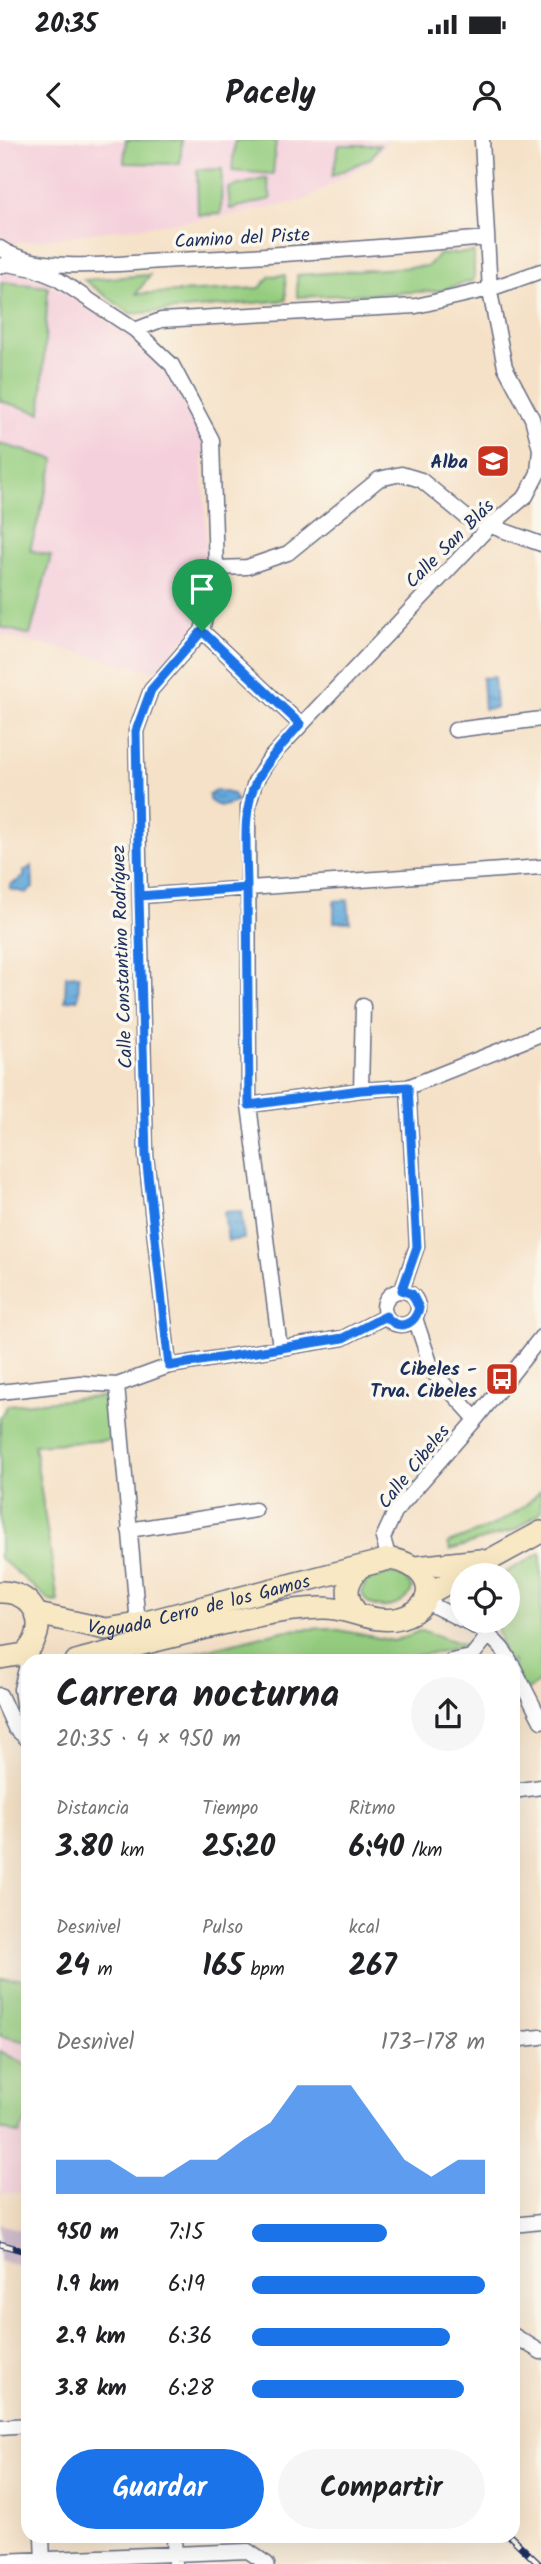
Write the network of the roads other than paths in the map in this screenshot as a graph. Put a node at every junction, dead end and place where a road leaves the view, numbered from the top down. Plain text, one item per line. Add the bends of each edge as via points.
1 (482, 140) edge
2 (487, 238) junction
3 (0, 248) edge
4 (0, 266) edge
5 (541, 271) edge
6 (490, 289) junction
7 (135, 330) junction
8 (537, 417) edge
9 (489, 527) junction
10 (541, 544) edge
11 (216, 568) junction
12 (202, 631) junction
13 (541, 719) edge
14 (300, 724) junction
15 (455, 730) dead end
16 (541, 867) edge
17 (247, 888) junction
18 (139, 896) junction
19 (363, 1006) dead end
20 (541, 1034) edge
21 (408, 1087) junction
22 (361, 1090) junction
23 (249, 1105) junction
24 (402, 1290) junction
25 (386, 1316) junction
26 (415, 1318) junction
27 (541, 1337) edge
28 (280, 1348) junction
29 (169, 1366) junction
30 (117, 1385) junction
31 (0, 1392) edge
32 (476, 1419) junction
33 (255, 1510) dead end
34 (129, 1531) junction
35 (541, 1532) edge
36 (389, 1559) junction
37 (485, 1563) edge
38 (416, 1567) junction
39 (359, 1568) junction
40 (450, 1569) edge
41 (450, 1583) edge
42 (4, 1588) edge
43 (426, 1597) junction
44 (356, 1612) junction
45 (450, 1612) edge
46 (37, 1614) junction
47 (138, 1624) junction
48 (479, 1633) edge
49 (486, 1633) edge
50 (24, 1654) edge
51 (104, 1654) edge
52 (472, 1654) edge
53 (506, 1654) edge
54 (520, 1680) edge
55 (0, 1695) edge
56 (541, 1721) edge
57 (21, 1733) edge
58 (541, 1787) edge
59 (520, 1790) edge
60 (541, 2037) edge
61 (520, 2039) edge
62 (541, 2222) edge
63 (520, 2224) edge
64 (520, 2339) edge
65 (541, 2352) edge
66 (21, 2426) edge
67 (0, 2427) edge
68 (42, 2543) edge
69 (175, 2559) edge
70 (0, 2561) edge
71 (43, 2562) edge
72 (267, 2564) edge

1 - 2 street, Calle San Blás
2 - 3 street, Camino del Piste via 289,255 72,264 35,261
2 - 6 street, Calle San Blás
4 - 7 street, Calle Constantino Rodríguez via 34,269 55,278
5 - 6 street
6 - 7 street via 416,306 162,320
6 - 8 street, Calle San Blás via 505,367
7 - 11 street, Calle Constantino Rodríguez via 172,365 212,440
8 - 9 street, Calle San Blás via 538,473 526,496
9 - 10 street
9 - 11 street via 466,517 421,480 401,474 379,479 288,552 247,567
9 - 14 street, Calle San Blás
11 - 12 street, Calle Constantino Rodríguez
12 - 14 street
12 - 18 street, Calle Constantino Rodríguez via 151,690 136,731
13 - 15 street
14 - 17 street, Calle San Blás via 255,782 248,807
16 - 17 street
17 - 18 street
17 - 23 street, Calle San Blás
18 - 29 street, Calle Constantino Rodríguez via 146,1156
19 - 22 street
20 - 21 street
21 - 22 street
21 - 24 street via 417,1247
22 - 23 street
23 - 28 street, Calle San Blás
24 - 25 street via 385,1301
24 - 26 street via 418,1303
25 - 26 street via 400,1325
25 - 28 street via 343,1338
26 - 32 street via 433,1371
27 - 32 street, Calle Cibeles
28 - 29 street
29 - 30 street
30 - 31 street via 80,1383
30 - 34 street
32 - 36 street, Calle Cibeles via 395,1512 383,1538
33 - 34 street
34 - 47 street
35 - 37 main road, Vaguada Cerro de los Gamos
36 - 38 main road, Vaguada Cerro de los Gamos
36 - 39 main road, Vaguada Cerro de los Gamos
38 - 40 main road, Vaguada Cerro de los Gamos
38 - 43 main road via 426,1580
39 - 44 main road via 347,1586
39 - 47 main road, Vaguada Cerro de los Gamos
41 - 43 main road, Vaguada Cerro de los Gamos
42 - 46 main road via 32,1603
43 - 44 main road, Vaguada Cerro de los Gamos via 410,1614 392,1619
43 - 45 street
44 - 51 main road, Vaguada Cerro de los Gamos via 322,1608 269,1613
46 - 47 main road, Vaguada Cerro de los Gamos via 106,1629
46 - 50 main road via 39,1625
48 - 52 street
49 - 53 street
54 - 56 street
55 - 57 street
58 - 59 street
60 - 61 street
62 - 63 street
64 - 65 street
66 - 67 street
68 - 71 street
69 - 71 street
69 - 72 street via 248,2551
70 - 71 street

